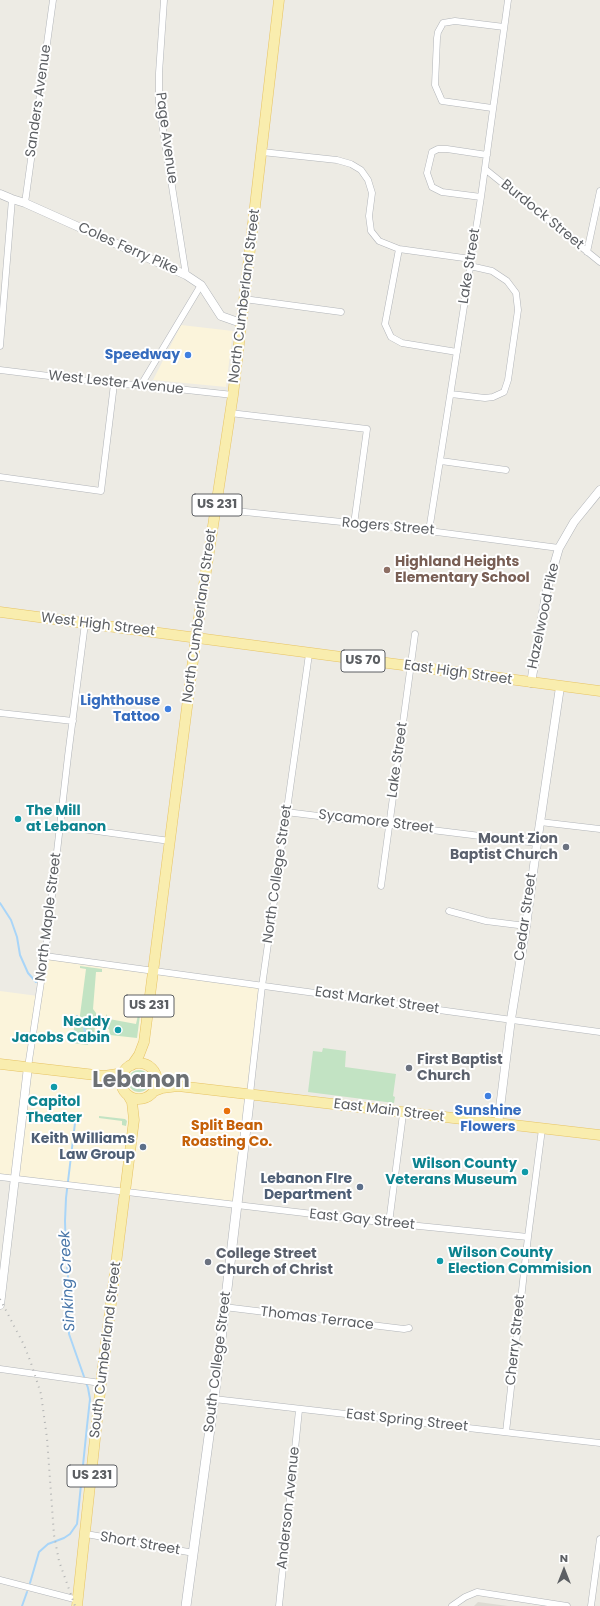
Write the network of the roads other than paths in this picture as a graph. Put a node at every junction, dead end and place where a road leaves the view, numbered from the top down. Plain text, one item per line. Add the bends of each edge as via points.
1 (53, 0) edge
2 (164, 0) edge
3 (279, 0) edge
4 (508, 0) edge
5 (504, 27) junction
6 (492, 108) junction
7 (262, 152) junction
8 (487, 155) junction
9 (484, 169) junction
10 (600, 191) edge
11 (0, 194) edge
12 (481, 197) junction
13 (12, 200) junction
14 (25, 202) junction
15 (399, 248) junction
16 (587, 252) junction
17 (470, 258) junction
18 (600, 262) edge
19 (470, 266) junction
20 (186, 275) junction
21 (201, 285) junction
22 (244, 299) junction
23 (341, 312) dead end
24 (241, 322) junction
25 (0, 346) edge
26 (457, 352) junction
27 (0, 370) edge
28 (114, 384) junction
29 (141, 385) junction
30 (451, 394) junction
31 (233, 395) junction
32 (230, 413) junction
33 (441, 461) junction
34 (506, 470) dead end
35 (0, 477) edge
36 (600, 490) edge
37 (216, 509) junction
38 (354, 524) junction
39 (429, 531) junction
40 (559, 548) junction
41 (0, 612) edge
42 (85, 623) junction
43 (415, 634) dead end
44 (196, 637) junction
45 (309, 654) junction
46 (411, 667) junction
47 (531, 683) junction
48 (560, 686) junction
49 (600, 691) edge
50 (0, 714) edge
51 (73, 721) junction
52 (286, 812) junction
53 (540, 822) junction
54 (390, 823) junction
55 (60, 826) junction
56 (600, 829) edge
57 (170, 841) junction
58 (537, 843) junction
59 (381, 886) dead end
60 (449, 912) dead end
61 (526, 926) junction
62 (45, 956) junction
63 (154, 970) junction
64 (262, 986) junction
65 (511, 1019) junction
66 (600, 1032) edge
67 (144, 1042) junction
68 (0, 1064) edge
69 (132, 1065) junction
70 (28, 1067) junction
71 (152, 1070) junction
72 (124, 1073) junction
73 (104, 1076) junction
74 (178, 1086) junction
75 (126, 1091) junction
76 (151, 1093) junction
77 (250, 1094) junction
78 (403, 1114) junction
79 (134, 1120) junction
80 (498, 1124) junction
81 (542, 1129) junction
82 (600, 1136) edge
83 (0, 1177) edge
84 (15, 1179) junction
85 (125, 1192) junction
86 (237, 1205) junction
87 (389, 1223) junction
88 (528, 1237) junction
89 (0, 1305) edge
90 (224, 1307) junction
91 (410, 1328) dead end
92 (0, 1369) edge
93 (101, 1382) junction
94 (214, 1399) junction
95 (299, 1410) junction
96 (506, 1432) junction
97 (600, 1443) edge
98 (86, 1534) junction
99 (600, 1539) edge
100 (194, 1554) junction
101 (0, 1580) edge
102 (78, 1603) edge
103 (186, 1606) edge
104 (279, 1606) edge
105 (452, 1606) edge
106 (566, 1606) edge
107 (591, 1606) edge

1 - 14 street, Sanders Avenue
2 - 20 street, Page Avenue via 159,104
3 - 7 main road, North Cumberland Street / US 231
4 - 5 street, Lake Street
5 - 6 street, Lake Street
5 - 6 street via 455,21 443,23 438,32 435,85 442,101
6 - 8 street, Lake Street
7 - 15 street via 337,160 361,170 368,180 372,193 369,216 371,231 379,241
7 - 22 main road, North Cumberland Street / US 231
8 - 9 street, Lake Street
8 - 12 street via 438,149 432,152 427,173 432,187 442,192
9 - 12 street, Lake Street
9 - 16 street, Burdock Street
10 - 16 street
11 - 13 street, Coles Ferry Pike
12 - 17 street, Lake Street
13 - 14 street, Coles Ferry Pike
13 - 25 street
14 - 20 street, Coles Ferry Pike
15 - 17 street
15 - 26 street via 385,324 391,337 402,343
16 - 18 street, Burdock Street
17 - 19 street, Lake Street
19 - 26 street, Lake Street
19 - 30 street via 492,271 507,281 516,293 518,310 508,380 504,392 493,397
20 - 21 street, Coles Ferry Pike
21 - 24 street, Coles Ferry Pike via 221,316
21 - 29 street
22 - 23 street
22 - 24 main road, North Cumberland Street / US 231
24 - 31 main road, North Cumberland Street / US 231
26 - 30 street, Lake Street
27 - 28 street, West Lester Avenue
28 - 29 street, West Lester Avenue
28 - 35 street via 101,491
29 - 31 street, West Lester Avenue
30 - 33 street, Lake Street
31 - 32 main road, North Cumberland Street / US 231
32 - 37 main road, North Cumberland Street / US 231
32 - 38 street via 367,429
33 - 34 street
33 - 39 street, Lake Street
36 - 40 street, Hazelwood Pike via 574,522
37 - 38 street, Rogers Street
37 - 44 main road, North Cumberland Street / US 231
38 - 39 street, Rogers Street
39 - 40 street, Rogers Street
40 - 47 street, Hazelwood Pike via 547,588
41 - 42 main road, West High Street / US 70
42 - 44 main road, West High Street / US 70
42 - 51 street, North Maple Street
43 - 46 street, Lake Street
44 - 45 main road, East High Street / US 70
44 - 57 main road, North Cumberland Street / US 231
45 - 46 main road, East High Street / US 70
45 - 52 street, North College Street
46 - 47 main road, East High Street / US 70
46 - 54 street, Lake Street
47 - 48 main road, East High Street / US 70
48 - 49 main road, East High Street / US 70
48 - 53 street, Cedar Street
50 - 51 street
51 - 55 street, North Maple Street
52 - 54 street, Sycamore Street
52 - 64 street, North College Street
53 - 56 street
53 - 58 street, Cedar Street
54 - 58 street, Sycamore Street
54 - 59 street, Lake Street
55 - 57 street
55 - 62 street, North Maple Street
57 - 63 main road, North Cumberland Street / US 231
58 - 61 street, Cedar Street
60 - 61 street via 486,921
61 - 65 street, Cedar Street
62 - 63 street, East Market Street
62 - 70 street, North Maple Street
63 - 64 street, East Market Street
63 - 67 main road, North Cumberland Street / US 231
64 - 65 street, East Market Street
64 - 77 street, North College Street
65 - 66 street, East Market Street
65 - 80 street, Cedar Street
67 - 69 main road, North Cumberland Street / US 231
67 - 71 main road, North Cumberland Street / US 231
68 - 70 main road
69 - 71 main road via 141,1063
69 - 72 main road, US 231
70 - 73 main road
70 - 84 street
71 - 74 main road, East Main Street
71 - 76 main road, US 231 via 157,1080
72 - 73 main road
72 - 75 main road, US 231 via 122,1080
73 - 75 main road
74 - 76 main road, East Main Street via 162,1088
74 - 77 main road, East Main Street
75 - 76 main road via 138,1099
75 - 79 main road, South Cumberland Street / US 231 via 132,1102
76 - 79 main road
77 - 78 main road, East Main Street
77 - 86 main road, South College Street
78 - 80 main road, East Main Street
78 - 87 street
79 - 85 main road, South Cumberland Street / US 231
80 - 81 main road, East Main Street
81 - 82 main road, East Main Street
81 - 88 street, Cherry Street
83 - 84 street, East Gay Street
84 - 85 street, East Gay Street
84 - 89 street
85 - 86 street, East Gay Street
85 - 93 main road, South Cumberland Street / US 231
86 - 87 street, East Gay Street
86 - 90 main road, South College Street
87 - 88 street, East Gay Street
88 - 96 street, Cherry Street
90 - 91 street, Thomas Terrace
90 - 94 main road, South College Street
92 - 93 street
93 - 98 main road, South Cumberland Street / US 231
94 - 95 street, East Spring Street
94 - 100 main road, South College Street
95 - 96 street, East Spring Street
95 - 104 street, Anderson Avenue
96 - 97 street, East Spring Street
98 - 100 street, Short Street
98 - 102 main road, South Cumberland Street / US 231
99 - 107 street
100 - 103 main road, South College Street
101 - 102 street
105 - 106 street via 477,1592

